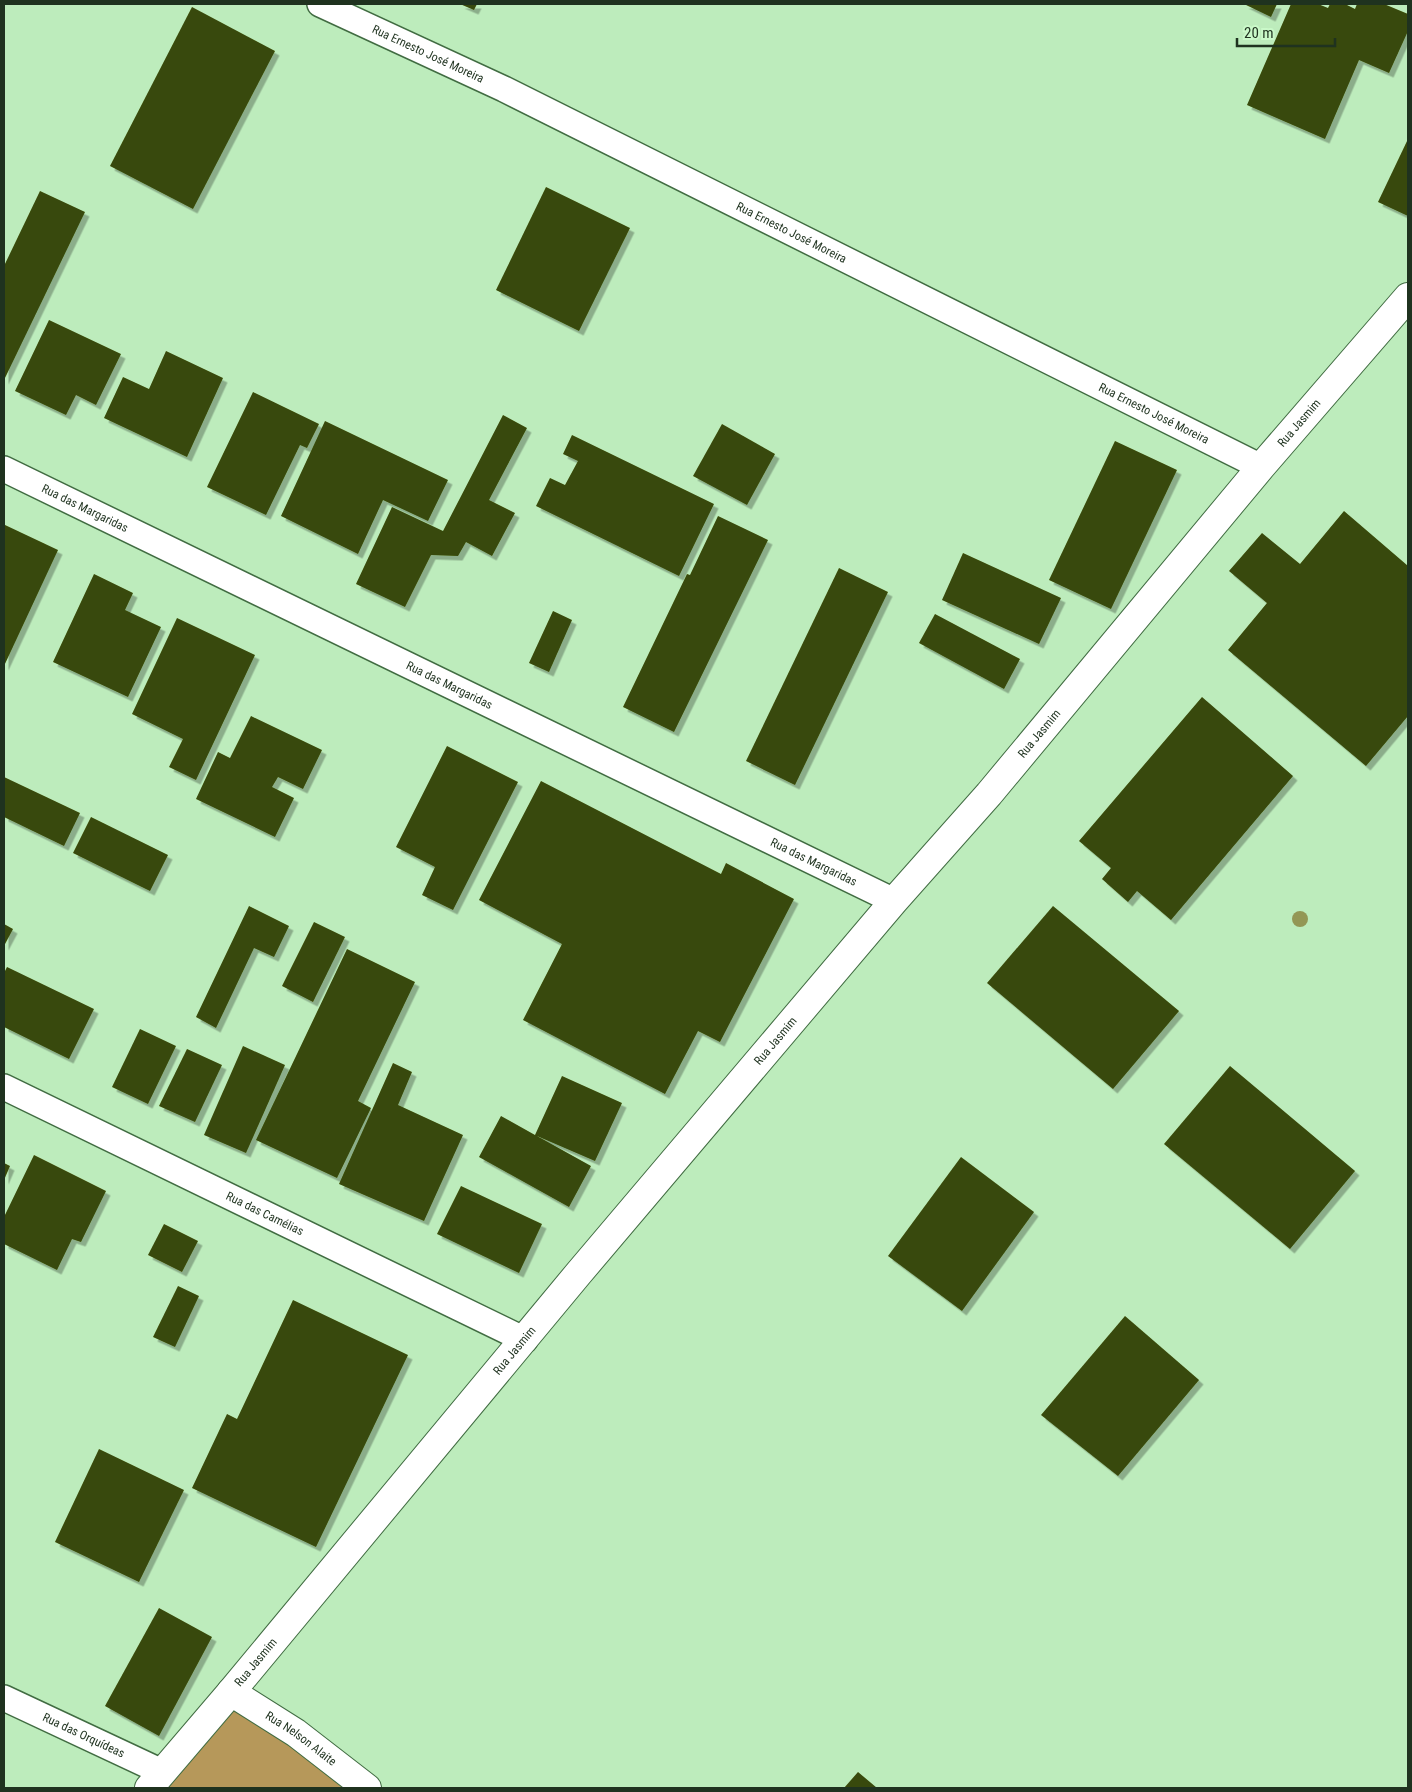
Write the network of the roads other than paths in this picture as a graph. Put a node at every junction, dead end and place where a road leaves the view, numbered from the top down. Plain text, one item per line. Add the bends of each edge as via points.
1 (320, 4) edge
2 (1408, 298) edge
3 (1260, 467) junction
4 (4, 470) edge
5 (894, 901) junction
6 (4, 1087) edge
7 (525, 1340) junction
8 (231, 1692) junction
9 (4, 1698) edge
10 (156, 1780) edge
11 (367, 1788) edge

1 - 3 street, Rua Ernesto José Moreira via 504,89
2 - 3 main road, Rua Jasmim
3 - 5 main road, Rua Jasmim via 995,787
4 - 5 street, Rua das Margaridas
5 - 7 main road, Rua Jasmim
6 - 7 street, Rua das Camélias
7 - 8 main road, Rua Jasmim
8 - 10 main road, Rua Jasmim
8 - 11 main road, Rua Nelson Alaite via 296,1733
9 - 10 street, Rua das Orquídeas

